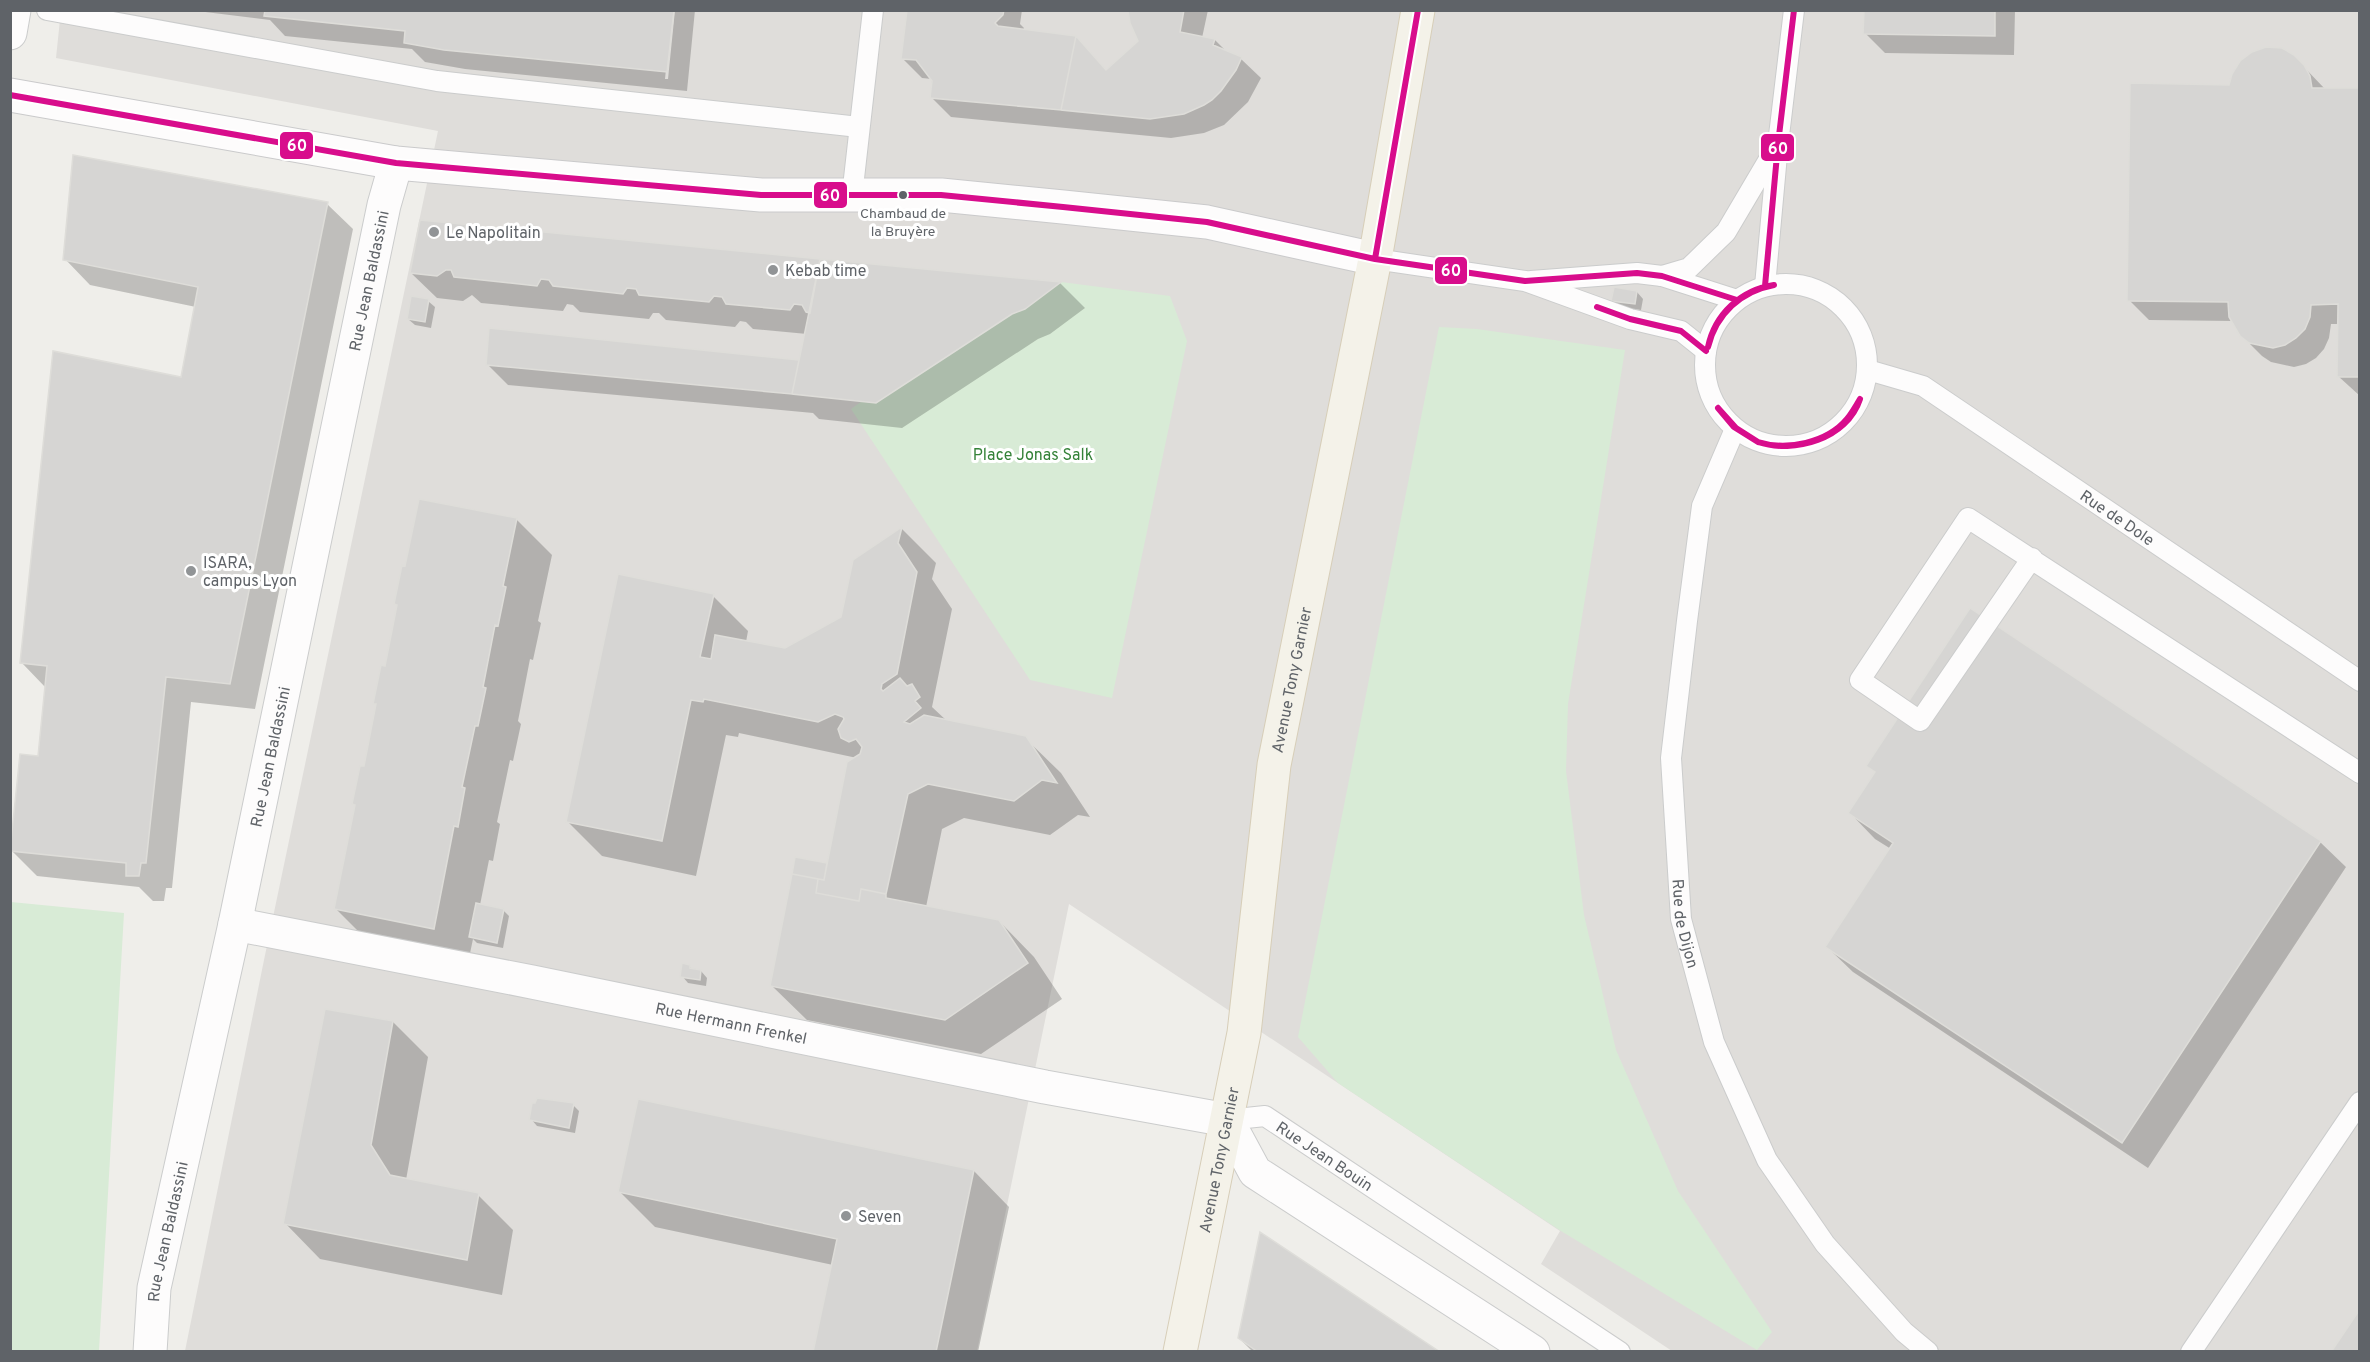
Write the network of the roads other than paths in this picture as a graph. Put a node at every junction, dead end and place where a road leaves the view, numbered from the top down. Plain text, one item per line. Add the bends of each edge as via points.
1 (14, 10) edge
2 (47, 10) edge
3 (873, 10) edge
4 (1418, 10) edge
5 (1794, 10) edge
6 (10, 33) edge
7 (10, 95) edge
8 (859, 127) junction
9 (1778, 144) junction
10 (396, 163) junction
11 (852, 196) junction
12 (1375, 259) junction
13 (1662, 276) junction
14 (1525, 281) junction
15 (1765, 286) junction
16 (1737, 300) junction
17 (1706, 351) junction
18 (1868, 370) junction
19 (1735, 429) junction
20 (2032, 558) junction
21 (2360, 681) edge
22 (2360, 773) edge
23 (236, 924) junction
24 (2360, 1102) edge
25 (1227, 1120) junction
26 (150, 1352) edge
27 (1180, 1352) edge
28 (1533, 1352) edge
29 (1620, 1352) edge
30 (1928, 1352) edge
31 (2191, 1352) edge

1 - 6 street
2 - 8 lane via 437,81
3 - 8 lane
4 - 12 main road, Avenue Tony Garnier
5 - 9 lane
7 - 10 street
8 - 11 lane
9 - 13 lane via 1726,232 1689,268
9 - 15 lane
10 - 11 street via 761,195
10 - 23 street, Rue Jean Baldassini via 379,228
11 - 12 street via 941,195 1207,222
12 - 14 lane
12 - 25 main road, Avenue Tony Garnier via 1274,765 1244,1033
13 - 14 lane via 1637,273
13 - 16 lane
14 - 17 lane via 1630,320 1681,332
15 - 16 lane
15 - 18 lane via 1793,284 1820,290 1844,306 1860,329 1867,349
16 - 17 lane via 1723,314
17 - 19 lane via 1712,399
18 - 19 lane via 1863,396 1850,417 1831,434 1808,445 1782,447 1758,442
18 - 21 lane, Rue de Dole via 1923,386
19 - 30 lane, Rue de Dijon via 1702,506 1671,758 1681,919 1714,1042 1767,1160 1825,1244 1904,1332
20 - 20 lane via 1968,518 1860,680 1920,721
20 - 22 lane
23 - 25 street, Rue Hermann Frenkel
23 - 26 street, Rue Jean Baldassini via 154,1288
24 - 31 lane
25 - 27 main road, Avenue Tony Garnier
25 - 28 street via 1255,1172
25 - 29 lane, Rue Jean Bouin via 1265,1116

